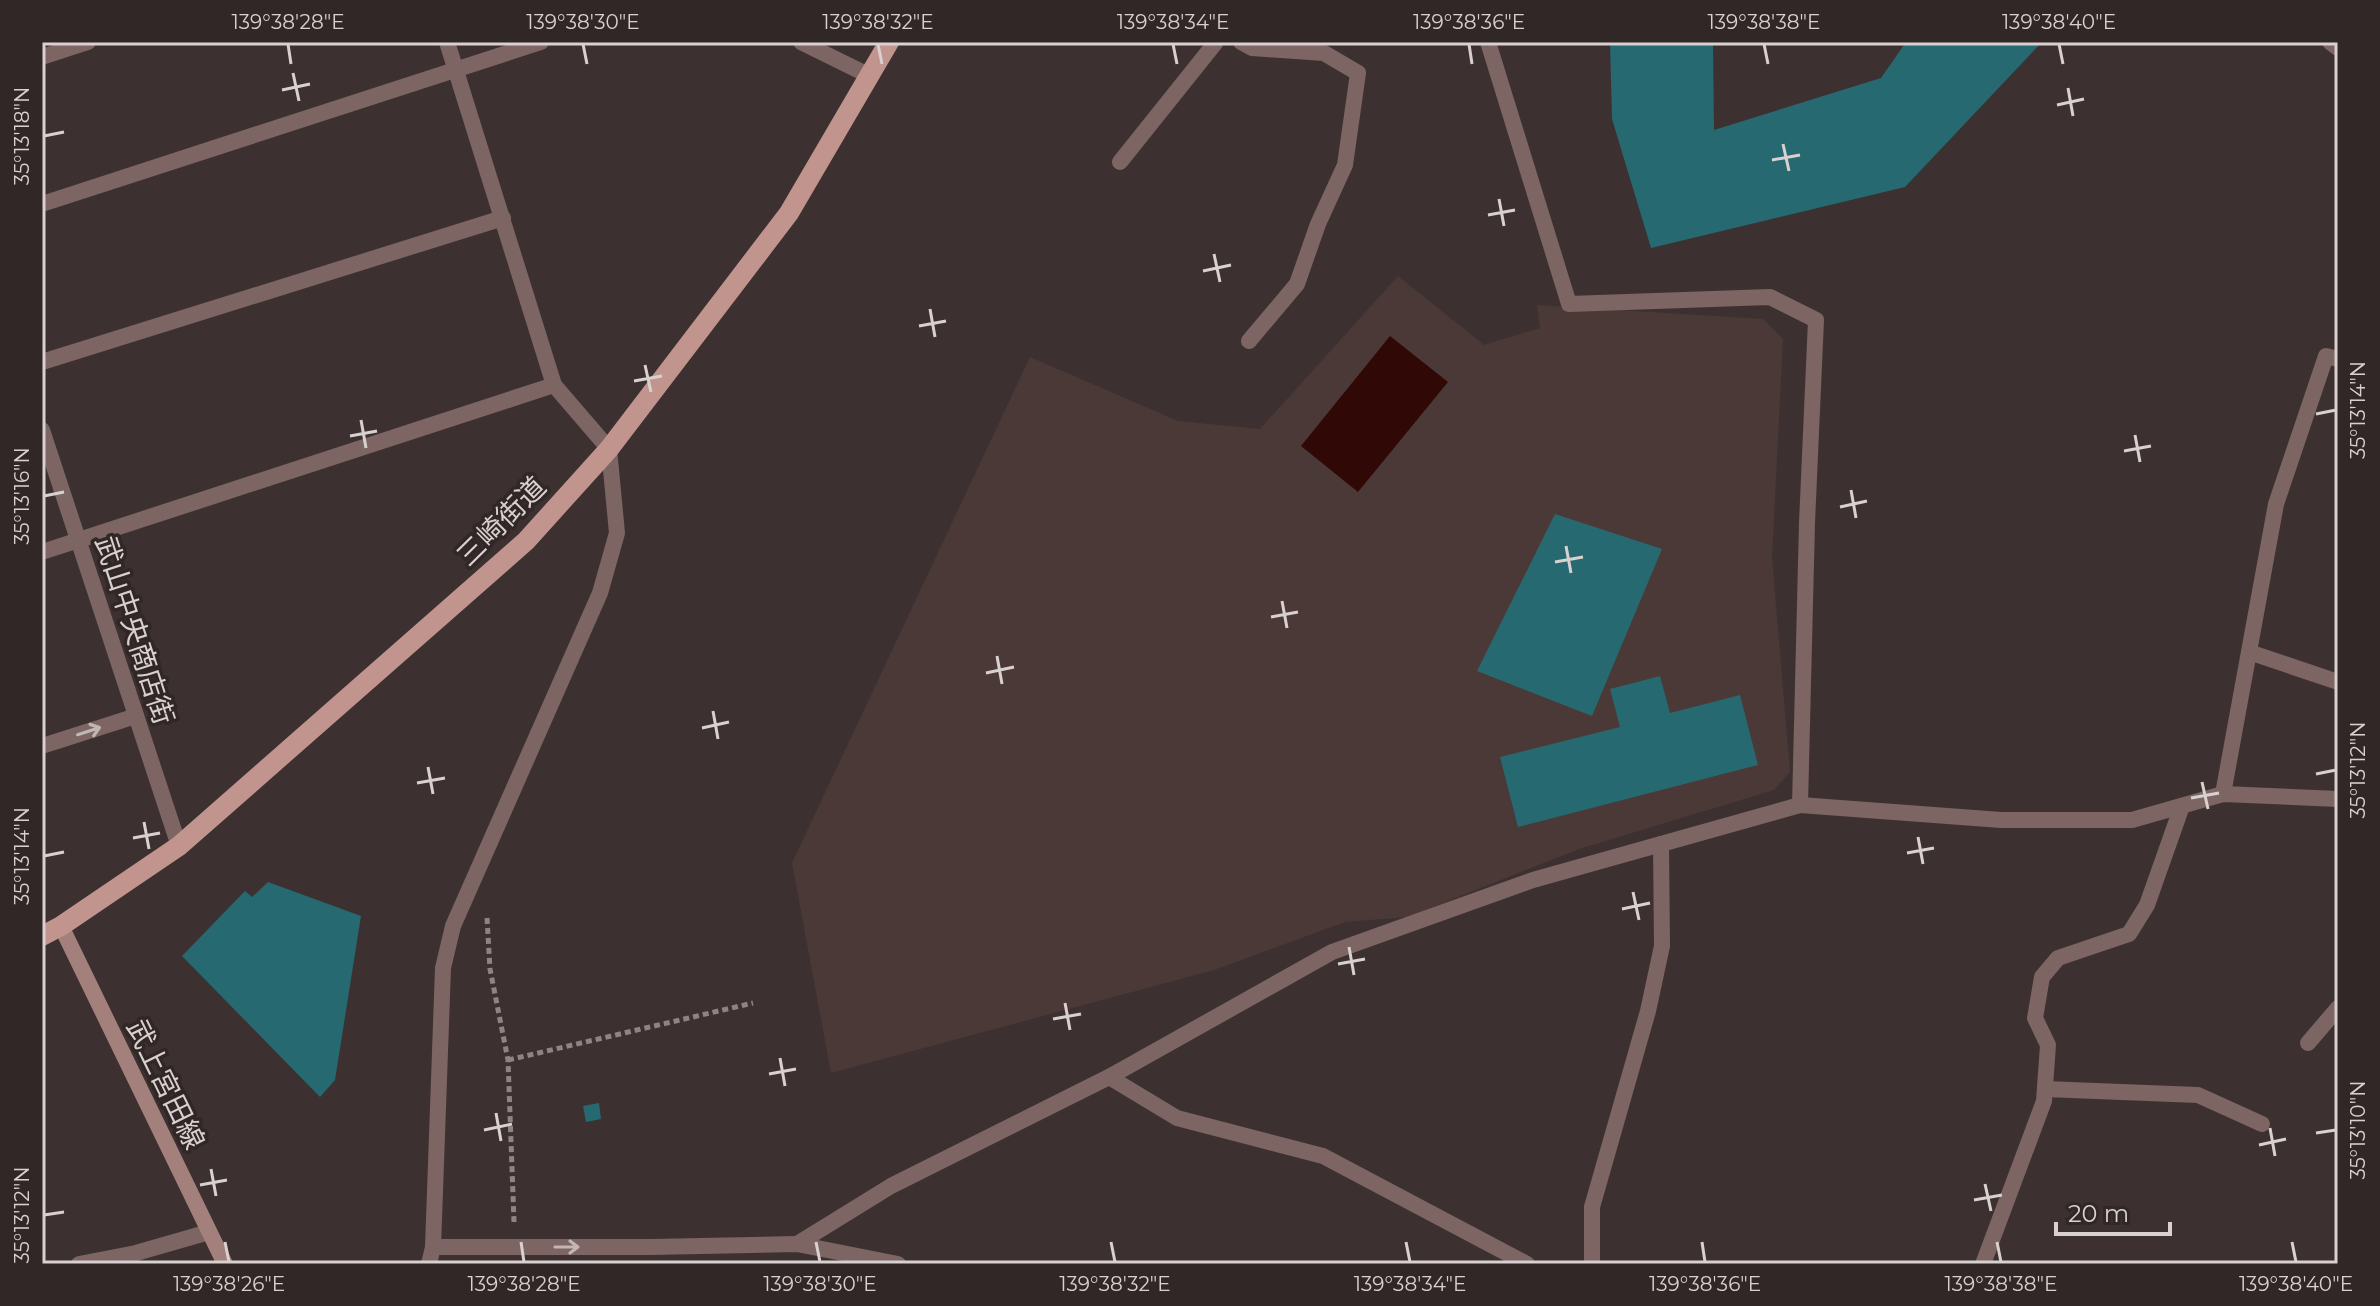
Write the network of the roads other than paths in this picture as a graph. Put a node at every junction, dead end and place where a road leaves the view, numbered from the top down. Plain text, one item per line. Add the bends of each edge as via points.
1 (88, 42) edge
2 (447, 42) edge
3 (541, 42) edge
4 (801, 42) edge
5 (889, 42) edge
6 (1216, 42) edge
7 (1241, 42) edge
8 (1488, 42) edge
9 (2330, 42) edge
10 (2338, 48) edge
11 (42, 57) edge
12 (456, 70) junction
13 (870, 76) junction
14 (1120, 162) dead end
15 (42, 204) edge
16 (503, 218) junction
17 (1249, 341) dead end
18 (2338, 359) edge
19 (42, 362) edge
20 (554, 385) junction
21 (42, 430) edge
22 (609, 449) junction
23 (78, 540) junction
24 (42, 552) edge
25 (2249, 652) junction
26 (2338, 682) edge
27 (136, 716) junction
28 (42, 746) edge
29 (2223, 794) junction
30 (2338, 799) edge
31 (1800, 805) junction
32 (2182, 806) junction
33 (1661, 844) junction
34 (179, 846) junction
35 (61, 926) junction
36 (42, 936) edge
37 (2338, 1008) edge
38 (2308, 1043) dead end
39 (1109, 1077) junction
40 (2045, 1089) junction
41 (2262, 1124) dead end
42 (209, 1232) junction
43 (797, 1244) junction
44 (433, 1247) junction
45 (79, 1264) edge
46 (225, 1264) edge
47 (429, 1264) edge
48 (898, 1264) edge
49 (1527, 1264) edge
50 (1592, 1264) edge
51 (1983, 1264) edge

1 - 11 street
2 - 12 street
3 - 12 street
4 - 13 street
5 - 13 main road, 三崎街道
6 - 14 street
7 - 17 street via 1252,48 1324,53 1358,73 1345,165 1297,284
8 - 31 street via 1569,304 1770,297 1816,320
9 - 10 street
12 - 15 street
12 - 16 street
13 - 22 main road, 三崎街道 via 789,213
16 - 19 street
16 - 20 street
18 - 25 street via 2326,356 2276,504
20 - 22 street
20 - 23 street
21 - 23 street, 武山中央商店街
22 - 34 main road, 三崎街道 via 526,541
22 - 44 street via 617,533 600,593 453,926 443,968
23 - 24 street
23 - 27 street, 武山中央商店街
25 - 26 street
25 - 29 street
28 -> 27 street
27 - 34 street, 武山中央商店街
29 - 30 street
29 - 32 street
31 - 32 street via 2001,820 2132,820
31 - 33 street
32 - 40 street via 2147,905 2129,934 2058,958 2042,977 2035,1018 2048,1045
33 - 39 street via 1533,880 1332,952
33 - 50 street via 1662,946 1592,1207
34 - 35 main road, 三崎街道
35 - 36 main road, 三崎街道
35 - 42 main road, 武上宮田線
37 - 38 street
39 - 43 street via 891,1186
39 - 49 street via 1177,1118 1323,1156
40 - 41 street via 2198,1095
40 - 51 street
42 - 45 street
42 - 46 main road, 武上宮田線
44 -> 43 street
43 - 48 street
44 - 47 street

